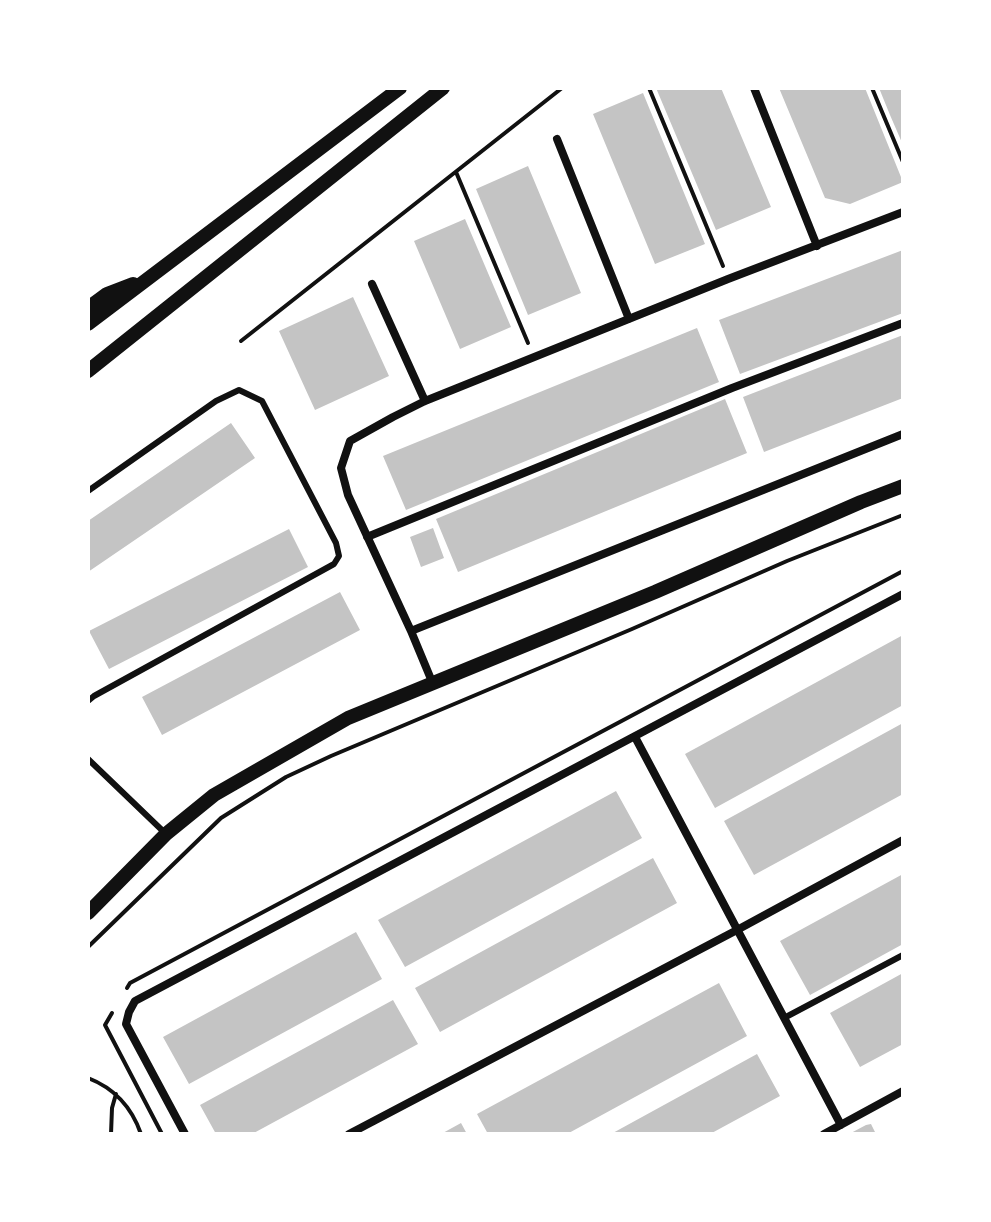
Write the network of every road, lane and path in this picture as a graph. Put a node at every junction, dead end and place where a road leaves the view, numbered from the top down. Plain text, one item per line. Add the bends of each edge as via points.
1 (400, 88) edge
2 (443, 88) edge
3 (562, 88) edge
4 (649, 88) edge
5 (754, 88) edge
6 (872, 88) edge
7 (557, 139) dead end
8 (903, 162) edge
9 (456, 172) junction
10 (903, 212) edge
11 (817, 246) junction
12 (149, 278) junction
13 (728, 279) junction
14 (372, 284) dead end
15 (88, 308) edge
16 (629, 319) junction
17 (903, 323) edge
18 (88, 324) edge
19 (241, 341) dead end
20 (533, 357) junction
21 (88, 371) edge
22 (425, 401) junction
23 (903, 434) edge
24 (903, 486) edge
25 (88, 491) edge
26 (903, 515) edge
27 (367, 537) junction
28 (903, 594) edge
29 (411, 631) junction
30 (433, 684) junction
31 (88, 689) edge
32 (91, 698) edge
33 (635, 737) junction
34 (88, 759) edge
35 (166, 834) junction
36 (903, 840) edge
37 (88, 913) edge
38 (737, 930) junction
39 (88, 947) edge
40 (903, 955) edge
41 (784, 1018) junction
42 (88, 1078) edge
43 (903, 1091) edge
44 (116, 1094) junction
45 (841, 1125) junction
46 (111, 1134) edge
47 (141, 1134) edge
48 (185, 1134) edge
49 (349, 1134) edge
50 (824, 1134) edge

1 - 12 street
2 - 21 street
3 - 9 path
4 - 13 path
5 - 11 street
6 - 8 path
7 - 16 street
9 - 19 path
9 - 20 path
10 - 11 street
11 - 13 street
12 - 15 street via 107,294
12 - 18 street
13 - 16 street
14 - 22 street
16 - 20 street
17 - 27 street
20 - 22 street
22 - 27 street via 350,441 341,468
23 - 29 street
24 - 30 street
25 - 32 lane via 239,390 262,401 339,556 334,564
26 - 39 path via 286,777 221,818
27 - 29 street
28 - 33 street
29 - 30 street
30 - 35 street via 348,718 214,795
31 - 32 lane
33 - 38 street
33 - 48 street via 135,1001 126,1024
34 - 35 lane
35 - 37 street
36 - 38 street
38 - 41 street
38 - 49 street
40 - 41 lane
41 - 45 street
42 - 44 path
43 - 45 street
44 - 46 path
44 - 47 path
45 - 50 street

